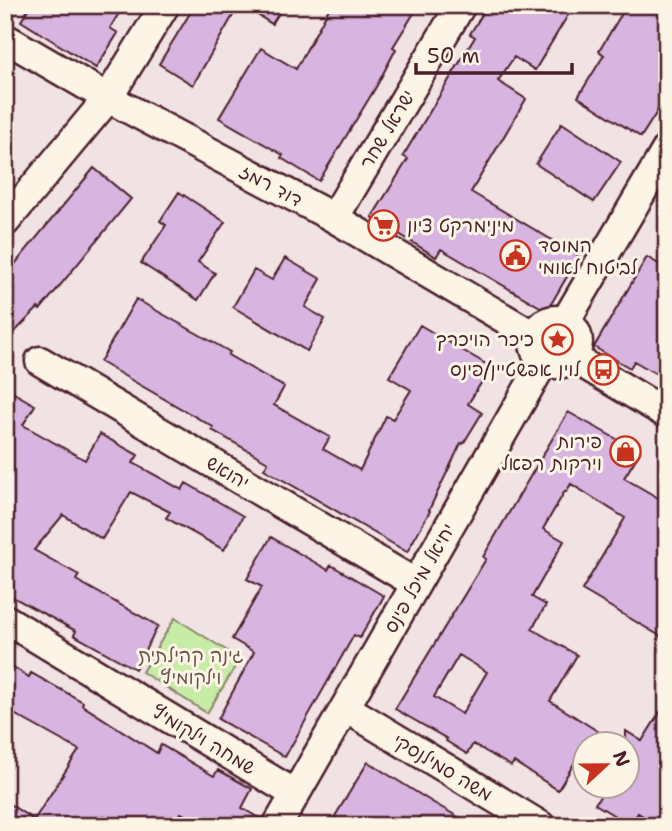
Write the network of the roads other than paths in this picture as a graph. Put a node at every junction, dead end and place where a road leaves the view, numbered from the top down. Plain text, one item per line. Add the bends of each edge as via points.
1 (165, 5) edge
2 (461, 5) edge
3 (5, 38) edge
4 (108, 98) junction
5 (667, 149) edge
6 (334, 218) junction
7 (5, 222) edge
8 (550, 352) junction
9 (40, 361) dead end
10 (667, 414) edge
11 (415, 583) junction
12 (5, 620) edge
13 (346, 708) junction
14 (295, 794) junction
15 (277, 826) edge
16 (541, 826) edge

1 - 4 street
2 - 6 street, ישראל שחר
3 - 4 street, דוד רמז
4 - 6 street, דוד רמז
4 - 7 street
5 - 8 street via 565,322 550,321 538,329
6 - 8 street, דוד רמז
8 - 10 street, דוד רמז
8 - 11 street, יחיאל מיכל פינס
9 - 11 street, יהואש
11 - 13 street, יחיאל מיכל פינס
12 - 14 street, שמחה וילקומיץ
13 - 14 street, יחיאל מיכל פינס
13 - 16 street, משה סמילנסקי
14 - 15 street, יחיאל מיכל פינס

